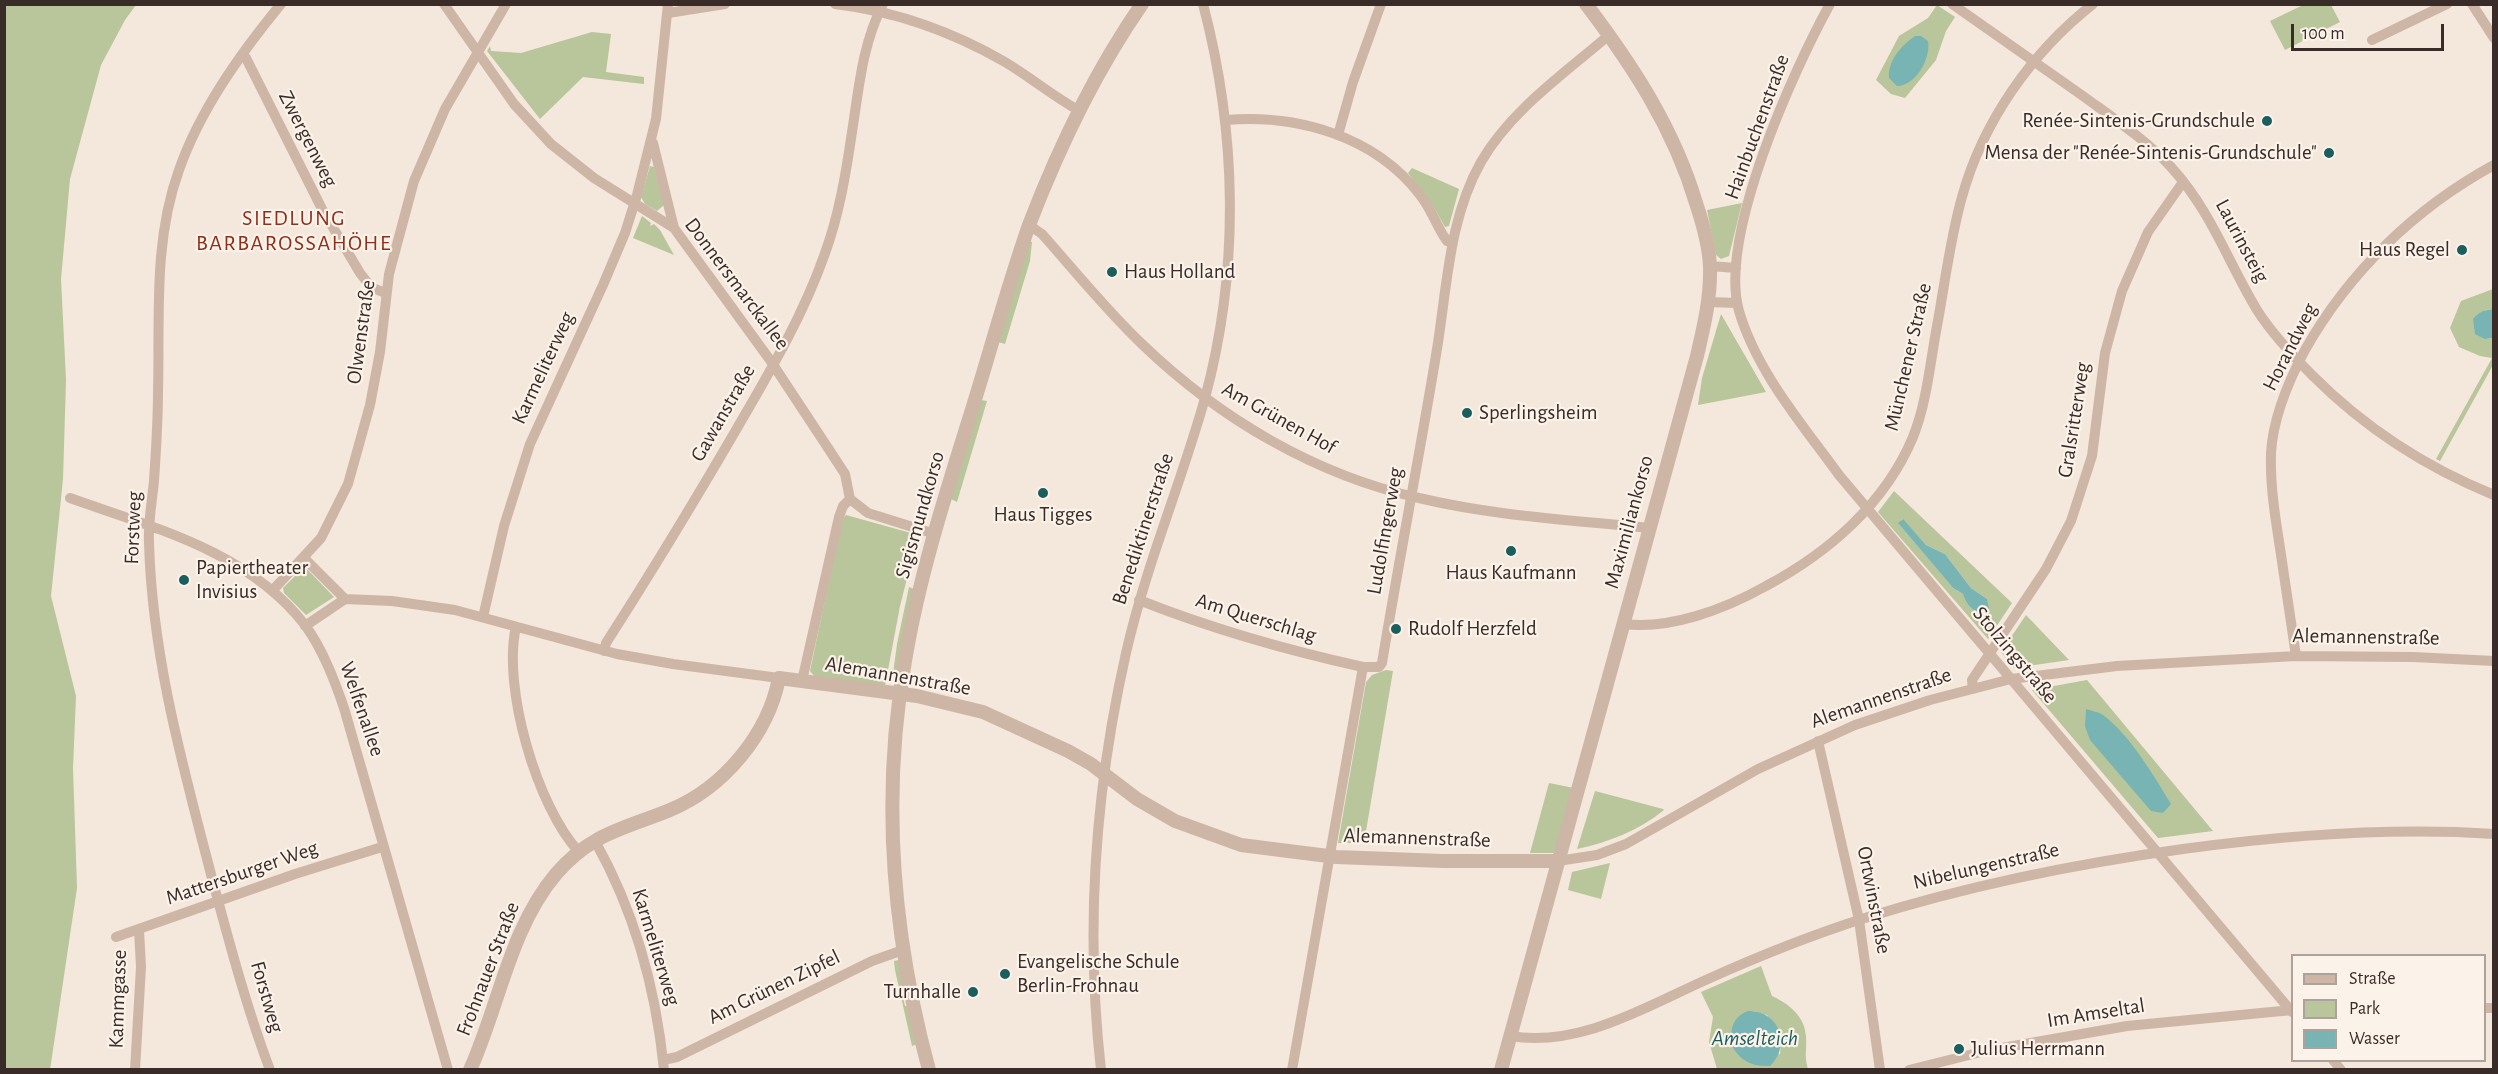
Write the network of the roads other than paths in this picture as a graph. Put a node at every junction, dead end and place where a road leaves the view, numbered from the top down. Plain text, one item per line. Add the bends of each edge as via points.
1 (281, 4) edge
2 (444, 4) edge
3 (506, 4) edge
4 (725, 4) edge
5 (835, 4) edge
6 (1142, 4) edge
7 (1203, 4) edge
8 (1381, 4) edge
9 (1586, 4) edge
10 (1830, 4) edge
11 (1952, 4) edge
12 (2093, 4) edge
13 (2447, 4) edge
14 (2472, 4) edge
15 (881, 8) edge
16 (668, 9) edge
17 (1609, 35) junction
18 (2493, 38) edge
19 (2372, 40) dead end
20 (477, 51) junction
21 (242, 55) junction
22 (2035, 62) junction
23 (1078, 110) junction
24 (1226, 120) junction
25 (1338, 135) junction
26 (652, 140) junction
27 (2493, 165) edge
28 (2183, 182) junction
29 (635, 203) junction
30 (1029, 225) junction
31 (674, 228) junction
32 (1453, 242) junction
33 (1710, 266) junction
34 (1736, 273) junction
35 (386, 293) junction
36 (1709, 302) junction
37 (1737, 303) junction
38 (2299, 362) junction
39 (774, 365) junction
40 (1205, 398) junction
41 (2493, 495) edge
42 (1411, 497) junction
43 (70, 498) dead end
44 (850, 499) junction
45 (1867, 509) junction
46 (148, 526) junction
47 (1649, 528) junction
48 (935, 534) junction
49 (304, 558) junction
50 (273, 590) junction
51 (345, 599) junction
52 (1139, 600) junction
53 (483, 616) junction
54 (1623, 624) junction
55 (305, 626) junction
56 (516, 627) junction
57 (604, 651) junction
58 (1989, 654) junction
59 (2296, 656) junction
60 (2493, 661) edge
61 (1363, 667) junction
62 (778, 678) junction
63 (2011, 680) junction
64 (802, 681) junction
65 (1974, 689) junction
66 (900, 694) junction
67 (1818, 741) junction
68 (1104, 774) junction
69 (2493, 834) edge
70 (595, 841) junction
71 (382, 846) junction
72 (579, 852) junction
73 (2157, 853) junction
74 (1329, 856) junction
75 (1558, 861) junction
76 (218, 901) junction
77 (1859, 920) junction
78 (139, 930) junction
79 (116, 937) dead end
80 (903, 950) junction
81 (2291, 1010) edge
82 (2291, 1011) edge
83 (1510, 1036) junction
84 (664, 1065) edge
85 (135, 1070) edge
86 (270, 1070) edge
87 (448, 1070) edge
88 (470, 1070) edge
89 (929, 1070) edge
90 (1101, 1070) edge
91 (1292, 1070) edge
92 (1501, 1070) edge
93 (1880, 1070) edge
94 (1909, 1070) edge

1 - 21 street, Forstweg
2 - 20 street, Donnersmarckallee
3 - 20 street, Olwenstraße
4 - 16 street
5 - 15 street
6 - 23 street, Sigismundkorso
7 - 24 street, Benediktinerstraße
8 - 25 street
9 - 17 street, Maximiliankorso
10 - 34 street, Hainbuchenstraße via 1770,136 1747,208
11 - 22 street, Laurinsteig
12 - 22 street, Münchener Straße
13 - 19 street
14 - 18 street
15 - 23 street via 985,51
15 - 39 street, Gawanstraße via 859,74 845,179 828,244 800,316
16 - 26 street, Karmeliterweg
17 - 32 street, Ludolfingerweg via 1529,103 1499,136 1471,182
17 - 33 street, Maximiliankorso via 1659,111 1678,153 1698,209
20 - 29 street, Donnersmarckallee via 514,104 551,144 594,178
20 - 35 street, Olwenstraße via 445,109 414,181
21 - 35 street, Zwergenweg via 360,273 371,287
21 - 46 street, Forstweg via 190,143 169,205 159,266 157,445
22 - 28 street, Laurinsteig via 2134,134
22 - 45 street, Münchener Straße via 1997,114 1962,196 1918,421 1899,464
23 - 30 street, Sigismundkorso
24 - 25 street via 1286,121
24 - 40 street, Benediktinerstraße via 1230,201 1226,282
25 - 32 street via 1406,179 1421,196 1443,236
26 - 29 street, Karmeliterweg
26 - 31 street, Karmeliterweg
27 - 38 street, Horandweg via 2433,203 2388,242 2337,300
28 - 38 street, Laurinsteig via 2214,226 2259,314
28 - 58 street, Gralsritterweg via 2148,232 2119,300 2102,369 2092,456 2071,521 2046,569
29 - 31 street, Donnersmarckallee
29 - 53 street, Karmeliterweg via 603,285 530,444 504,526
30 - 40 street, Am Grünen Hof via 1042,234 1142,344
30 - 48 street, Sigismundkorso
31 - 39 street, Donnersmarckallee
32 - 42 street, Ludolfingerweg
33 - 34 street
33 - 36 street, Maximiliankorso
34 - 37 street, Stolzingstraße
35 - 49 street, Olwenstraße via 375,379 354,467 329,526
36 - 37 street
36 - 47 street, Maximiliankorso
37 - 45 street, Stolzingstraße via 1751,342 1784,399
38 - 41 street, Laurinsteig via 2333,397 2400,449
38 - 59 street, Horandweg via 2277,417 2271,452 2272,489
39 - 44 street, Donnersmarckallee via 845,474
39 - 57 street, Gawanstraße
40 - 42 street, Am Grünen Hof via 1262,436 1298,454
40 - 52 street, Benediktinerstraße
42 - 47 street, Am Grünen Hof via 1518,515
42 - 61 street, Ludolfingerweg via 1382,663 1379,668
43 - 46 street, Welfenallee
44 - 48 street via 868,513
44 - 64 street via 839,517
45 - 54 street, Münchener Straße via 1817,554 1754,593 1693,616 1637,626
45 - 58 street, Stolzingstraße
46 - 50 street, Welfenallee via 215,553
46 - 76 street, Forstweg via 153,602 166,694
47 - 54 street, Maximiliankorso
48 - 66 street, Sigismundkorso via 918,595
49 - 50 street, Olwenstraße
49 - 51 street
50 - 55 street, Welfenallee
51 - 53 street, Alemannenstraße via 433,606
51 - 55 street
52 - 61 street, Am Querschlag via 1250,640
52 - 68 street, Benediktinerstraße via 1112,718
53 - 56 street, Alemannenstraße
54 - 75 street, Maximiliankorso
55 - 71 street, Welfenallee via 335,681
56 - 57 street, Alemannenstraße
56 - 72 street via 514,668 528,750 550,807
57 - 62 street, Alemannenstraße
58 - 63 street, Stolzingstraße
58 - 65 street, Gralsritterweg via 1972,680
59 - 60 street, Alemannenstraße
59 - 63 street, Alemannenstraße via 2117,666
61 - 74 street
62 - 64 street, Alemannenstraße
62 - 70 street, Frohnauer Straße via 773,699 755,735 721,778 690,801
63 - 65 street, Alemannenstraße
63 - 73 street, Stolzingstraße
64 - 66 street, Alemannenstraße
65 - 67 street, Alemannenstraße via 1900,710
66 - 68 street, Alemannenstraße via 952,704 1006,721 1068,751
66 - 80 street, Sigismundkorso via 892,827
67 - 75 street, Alemannenstraße via 1758,768 1626,844 1597,855
67 - 77 street, Ortwinstraße
68 - 74 street, Alemannenstraße via 1156,811 1219,838 1264,849
68 - 90 street, Benediktinerstraße via 1093,902 1094,991
69 - 73 street, Nibelungenstraße via 2340,833
70 - 72 street, Frohnauer Straße
70 - 84 street, Karmeliterweg via 631,915 650,978
71 - 76 street, Mattersburger Weg
71 - 87 street, Welfenallee
72 - 88 street, Frohnauer Straße via 557,873 530,914
73 - 77 street, Nibelungenstraße via 2043,871 1956,891
73 - 81 street, Stolzingstraße
74 - 75 street, Alemannenstraße
74 - 91 street
75 - 83 street, Maximiliankorso
76 - 78 street, Mattersburger Weg
76 - 86 street, Forstweg
77 - 83 street, Nibelungenstraße via 1756,958 1610,1022 1555,1036
77 - 93 street, Ortwinstraße
78 - 79 street, Mattersburger Weg
78 - 85 street, Kammgasse via 141,967
80 - 84 street, Am Grünen Zipfel via 872,961
80 - 89 street, Sigismundkorso
82 - 94 street, Im Amseltal via 2127,1026 1985,1051
83 - 92 street, Maximiliankorso

